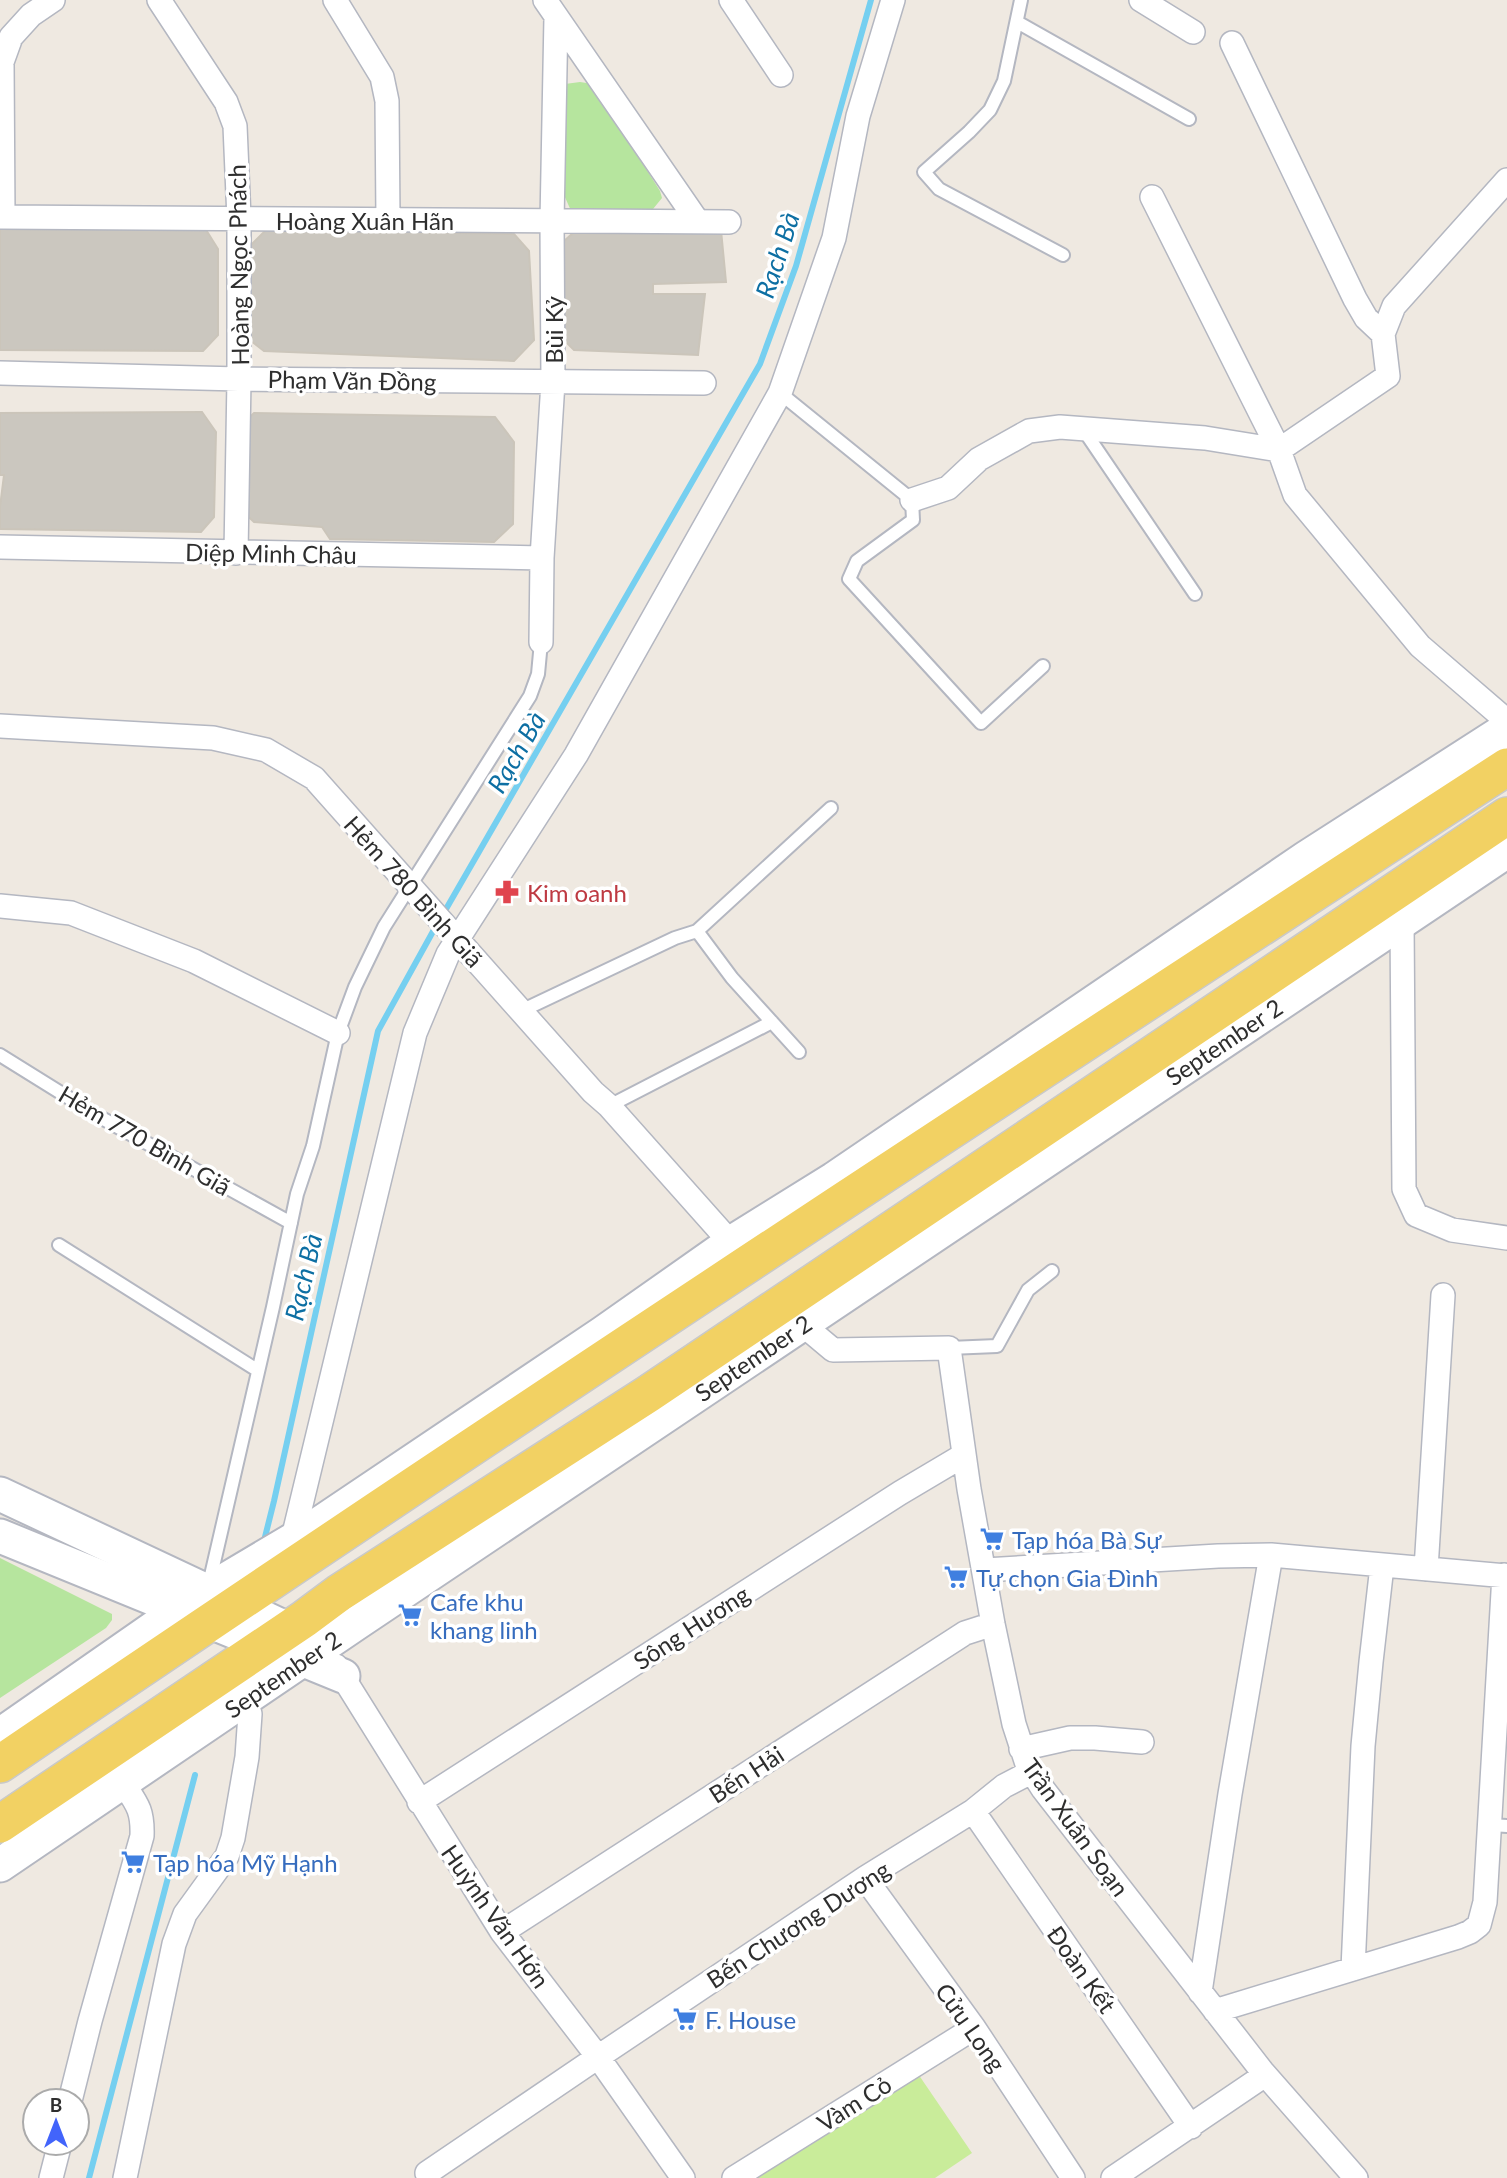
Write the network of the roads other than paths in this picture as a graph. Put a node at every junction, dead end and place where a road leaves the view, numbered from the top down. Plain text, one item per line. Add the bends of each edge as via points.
1 (53, 0) edge
2 (159, 0) edge
3 (335, 0) edge
4 (731, 0) edge
5 (893, 0) edge
6 (1021, 0) edge
7 (1141, 0) edge
8 (550, 9) edge
9 (1017, 22) junction
10 (1193, 32) dead end
11 (1232, 43) dead end
12 (781, 75) dead end
13 (1189, 119) dead end
14 (1507, 180) edge
15 (1152, 197) dead end
16 (2, 217) edge
17 (239, 219) junction
18 (388, 220) junction
19 (552, 221) junction
20 (698, 222) junction
21 (729, 222) dead end
22 (1063, 255) dead end
23 (1383, 334) junction
24 (0, 373) edge
25 (239, 379) junction
26 (553, 382) junction
27 (704, 383) dead end
28 (780, 393) junction
29 (1083, 428) junction
30 (1279, 450) junction
31 (912, 500) junction
32 (0, 547) edge
33 (236, 552) junction
34 (542, 558) junction
35 (1195, 594) dead end
36 (541, 642) joint
37 (1043, 666) dead end
38 (1507, 721) edge
39 (0, 726) edge
40 (1507, 729) edge
41 (1507, 767) edge
42 (831, 808) dead end
43 (1507, 816) edge
44 (1507, 851) edge
45 (410, 886) junction
46 (0, 906) edge
47 (1402, 921) junction
48 (697, 931) junction
49 (458, 939) junction
50 (521, 1012) junction
51 (772, 1022) junction
52 (338, 1033) junction
53 (799, 1052) dead end
54 (0, 1055) edge
55 (608, 1106) junction
56 (840, 1188) junction
57 (290, 1223) junction
58 (1507, 1238) edge
59 (731, 1244) junction
60 (60, 1245) dead end
61 (874, 1258) junction
62 (1052, 1271) dead end
63 (1443, 1295) dead end
64 (802, 1324) junction
65 (949, 1348) junction
66 (257, 1370) junction
67 (964, 1455) junction
68 (0, 1494) edge
69 (0, 1536) edge
70 (292, 1542) junction
71 (1271, 1555) junction
72 (1382, 1566) junction
73 (1426, 1569) junction
74 (985, 1570) junction
75 (1506, 1576) edge
76 (208, 1607) junction
77 (993, 1624) junction
78 (295, 1645) junction
79 (343, 1676) joint
80 (245, 1698) junction
81 (0, 1735) edge
82 (1142, 1742) dead end
83 (1021, 1749) junction
84 (0, 1764) edge
85 (1031, 1772) junction
86 (123, 1783) junction
87 (419, 1802) junction
88 (973, 1811) junction
89 (0, 1824) edge
90 (1499, 1826) edge
91 (0, 1865) edge
92 (865, 1878) junction
93 (502, 1932) junction
94 (1353, 1969) junction
95 (1200, 1992) junction
96 (1214, 2011) junction
97 (974, 2028) junction
98 (598, 2057) junction
99 (1265, 2075) junction
100 (74, 2087) edge
101 (1191, 2127) junction
102 (56, 2157) edge
103 (428, 2173) dead end
104 (51, 2178) edge
105 (125, 2178) edge
106 (683, 2178) edge
107 (734, 2178) edge
108 (1073, 2178) edge
109 (1113, 2178) edge
110 (1356, 2178) edge

1 - 16 street via 11,37 2,62
2 - 17 street, Hoàng Ngọc Phách via 226,102 235,126
3 - 18 street via 382,77 387,101
4 - 12 street
5 - 28 street via 858,116 834,238
6 - 9 lane
7 - 10 street
8 - 19 street, Bùi Kỷ
8 - 20 street, Bùi Kỷ
9 - 13 lane
9 - 22 lane via 1004,81 990,110 924,172 939,189
11 - 23 street via 1355,299
14 - 23 street via 1394,306
15 - 30 street
16 - 17 street, Hoàng Xuân Hãn
17 - 18 street, Hoàng Xuân Hãn
17 - 25 street, Hoàng Ngọc Phách
18 - 19 street, Hoàng Xuân Hãn
19 - 20 street, Hoàng Xuân Hãn
19 - 26 street, Bùi Kỷ
20 - 21 street, Hoàng Xuân Hãn
23 - 30 street via 1388,376
24 - 25 street, Phạm Văn Đồng
25 - 26 street, Phạm Văn Đồng
25 - 33 street, Hoàng Ngọc Phách
26 - 27 street, Phạm Văn Đồng
26 - 34 street, Bùi Kỷ
28 - 31 lane
28 - 49 street via 576,755
29 - 30 street via 1205,438
29 - 31 street via 1029,432 979,458 948,488
29 - 35 lane
30 - 38 street via 1296,495 1420,646
31 - 37 lane via 913,520 857,561 849,579 981,723
32 - 33 street, Diệp Minh Châu
33 - 34 street, Diệp Minh Châu
34 - 36 street, Bùi Kỷ
36 - 45 lane via 530,696
39 - 45 street, Hẻm 780 Bình Giã via 213,738 266,750 314,778
40 - 56 main road via 1306,858
41 - 56 main road
42 - 48 lane
43 - 61 main road, September 2
44 - 47 main road, September 2
45 - 49 street, Hẻm 780 Bình Giã
45 - 52 lane via 378,939
46 - 52 street via 71,914 194,961
47 - 58 street via 1404,1189 1416,1215 1452,1230
47 - 61 main road, September 2
48 - 50 lane
48 - 51 lane
49 - 50 street, Hẻm 780 Bình Giã
49 - 70 street via 415,1033
50 - 55 street, Hẻm 780 Bình Giã
51 - 53 lane
51 - 55 lane
52 - 57 lane
54 - 57 lane, Hẻm 770 Bình Giã via 98,1116
55 - 59 street, Hẻm 780 Bình Giã
56 - 59 main road
56 - 76 main road
57 - 66 lane
59 - 70 main road
60 - 66 lane
61 - 64 main road, September 2
61 - 78 main road, September 2 via 649,1394 339,1593
62 - 65 lane via 1028,1290 997,1346
63 - 73 street
64 - 65 street via 833,1350
64 - 78 main road, September 2
65 - 67 street, Trần Xuân Soạn
66 - 76 lane
67 - 74 street, Trần Xuân Soạn
67 - 87 street, Sông Hương
68 - 76 main road
69 - 76 main road
70 - 76 main road
71 - 72 street
71 - 74 street
71 - 95 street
72 - 73 street
72 - 94 street via 1363,1746
73 - 75 street
74 - 77 street, Trần Xuân Soạn
75 - 90 street
76 - 78 main road
76 - 81 main road
76 - 84 main road
77 - 83 street, Trần Xuân Soạn
77 - 93 street, Bến Hải via 965,1633
78 - 79 main road
78 - 80 main road, September 2
78 - 89 main road, September 2
79 - 87 street, Huỳnh Văn Hớn
80 - 86 main road, September 2
80 - 105 street via 249,1735 238,1822 227,1856 185,1914 174,1944
82 - 83 street via 1070,1738
83 - 85 street, Trần Xuân Soạn
85 - 88 street, Bến Chương Dương
85 - 95 street, Trần Xuân Soạn
86 - 91 main road, September 2
86 - 100 street via 143,1818 142,1836
87 - 93 street, Huỳnh Văn Hớn
88 - 92 street, Bến Chương Dương
88 - 101 street, Đoàn Kết
90 - 94 street via 1479,1925 1470,1933
92 - 97 street, Cửu Long
92 - 98 street, Bến Chương Dương
93 - 98 street, Huỳnh Văn Hớn
94 - 96 street
95 - 96 street, Trần Xuân Soạn
96 - 99 street, Trần Xuân Soạn
97 - 107 street, Vàm Cỏ
97 - 108 street, Cửu Long
98 - 103 street, Bến Chương Dương
98 - 106 street, Huỳnh Văn Hớn
99 - 101 street
99 - 110 street, Trần Xuân Soạn
101 - 109 street
102 - 104 street

